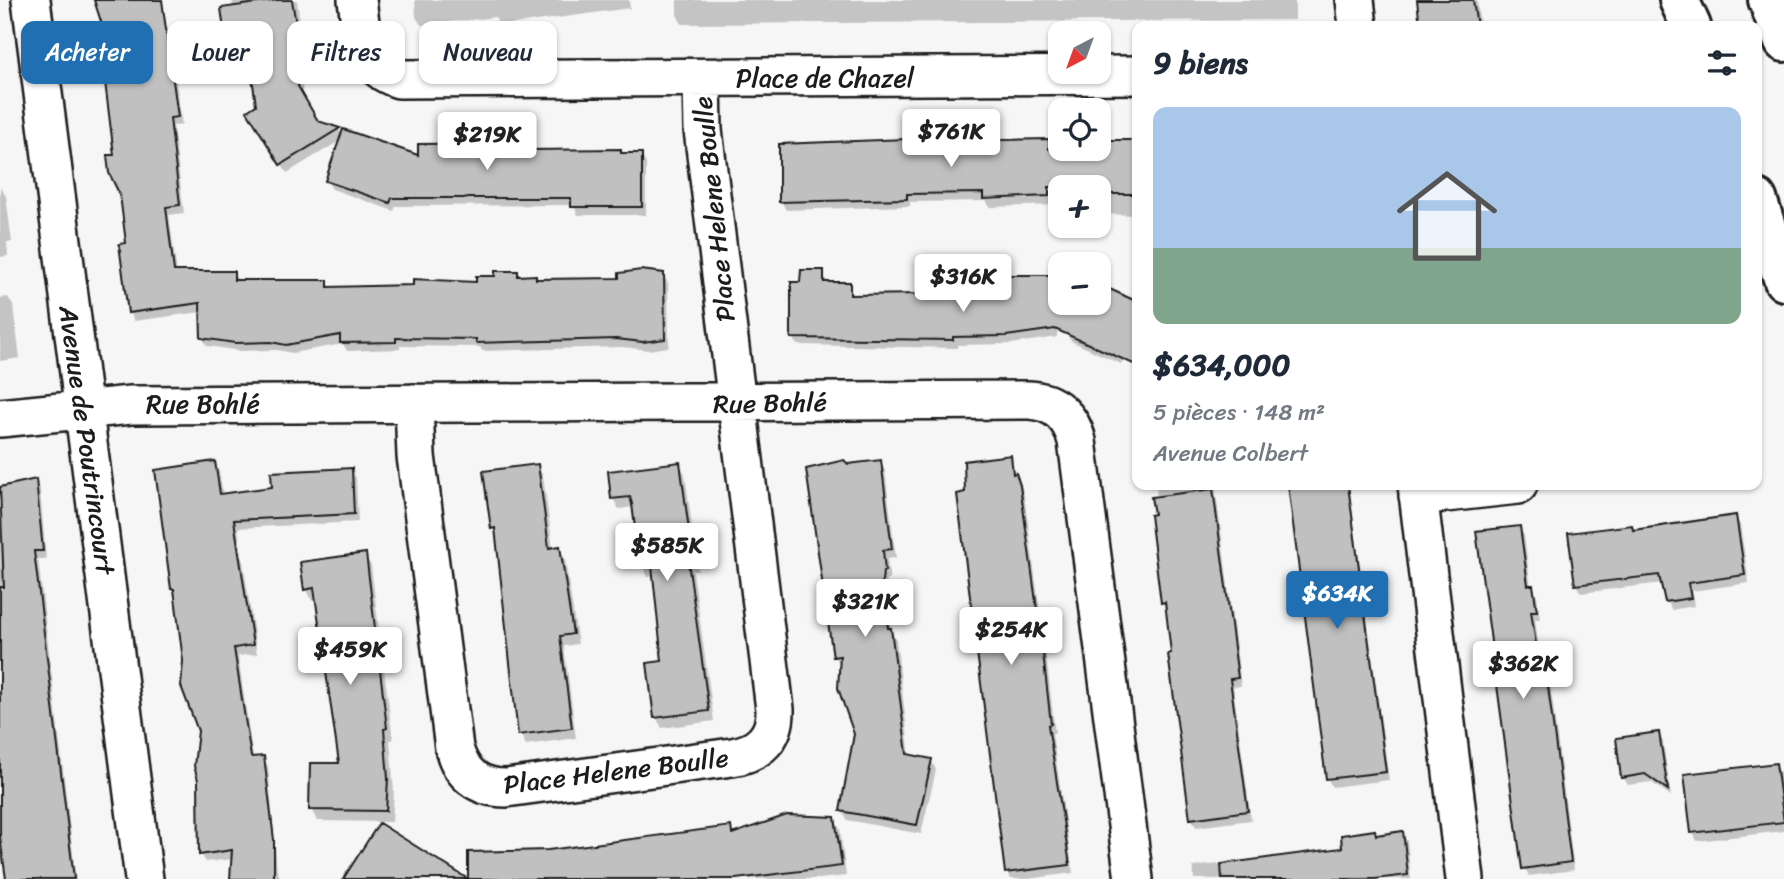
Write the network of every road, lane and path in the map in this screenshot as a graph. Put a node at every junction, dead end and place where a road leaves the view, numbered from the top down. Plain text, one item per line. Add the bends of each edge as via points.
1 (31, 0) edge
2 (358, 0) edge
3 (1355, 0) edge
4 (1679, 0) edge
5 (1768, 0) edge
6 (1357, 21) edge
7 (1688, 21) edge
8 (1784, 42) edge
9 (1132, 75) edge
10 (702, 79) junction
11 (1762, 215) edge
12 (1784, 281) edge
13 (414, 403) junction
14 (736, 404) junction
15 (83, 408) junction
16 (0, 418) edge
17 (1418, 490) edge
18 (144, 879) edge
19 (1134, 879) edge
20 (1465, 879) edge

1 - 15 street, Avenue de Poutrincourt
2 - 10 street, Place de Chazel via 368,56 377,69 399,79
3 - 6 street
4 - 7 highway
5 - 8 highway
9 - 10 street, Place de Chazel
10 - 14 street, Place Helene Boulle via 703,130
11 - 12 highway
13 - 14 street, Rue Bohlé
13 - 14 street, Place Helene Boulle via 416,456 454,748 472,779 497,788 746,755 766,740 774,725 775,709
13 - 15 street, Rue Bohlé
14 - 19 street, Rue Bohlé via 1029,400 1054,406 1067,417 1077,441
15 - 16 street, Rue Bohlé
15 - 18 street, Avenue de Poutrincourt
17 - 20 street

